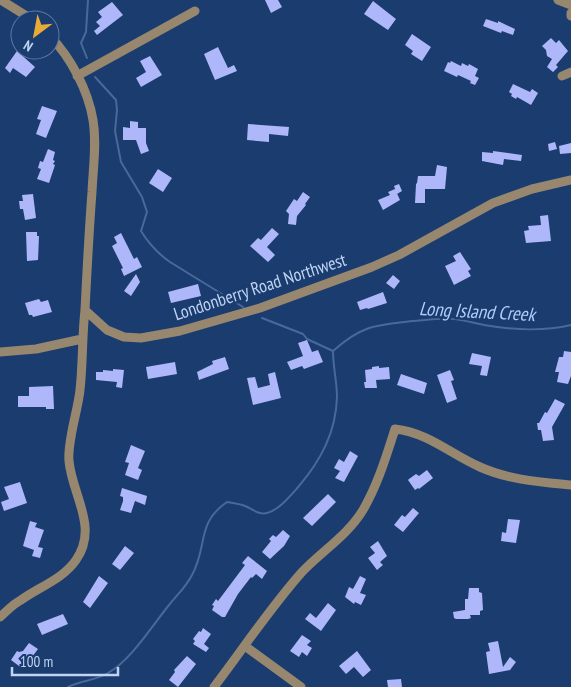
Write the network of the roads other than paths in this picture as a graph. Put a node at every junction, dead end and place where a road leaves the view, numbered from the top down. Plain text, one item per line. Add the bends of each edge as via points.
1 (1, 0) edge
2 (558, 0) edge
3 (571, 5) edge
4 (17, 10) edge
5 (195, 11) dead end
6 (60, 48) edge
7 (571, 72) edge
8 (77, 76) junction
9 (562, 76) dead end
10 (571, 180) edge
11 (85, 310) junction
12 (82, 339) junction
13 (0, 352) edge
14 (571, 485) edge
15 (0, 617) edge
16 (245, 646) junction
17 (214, 687) edge
18 (301, 687) edge

1 - 4 street
2 - 3 street
5 - 8 street
6 - 8 street
7 - 9 street
8 - 11 street via 90,106 94,134
10 - 11 street, Londonberry Road Northwest via 523,191 493,203 372,267 260,308 180,331 141,338 124,337 107,330
11 - 12 street
12 - 13 street via 36,349
12 - 15 street via 80,390 68,459 85,519 83,545 67,571 19,600
14 - 16 street via 527,481 498,474 468,462 423,435 395,429 380,477 362,512 303,571
16 - 17 street
16 - 18 street

